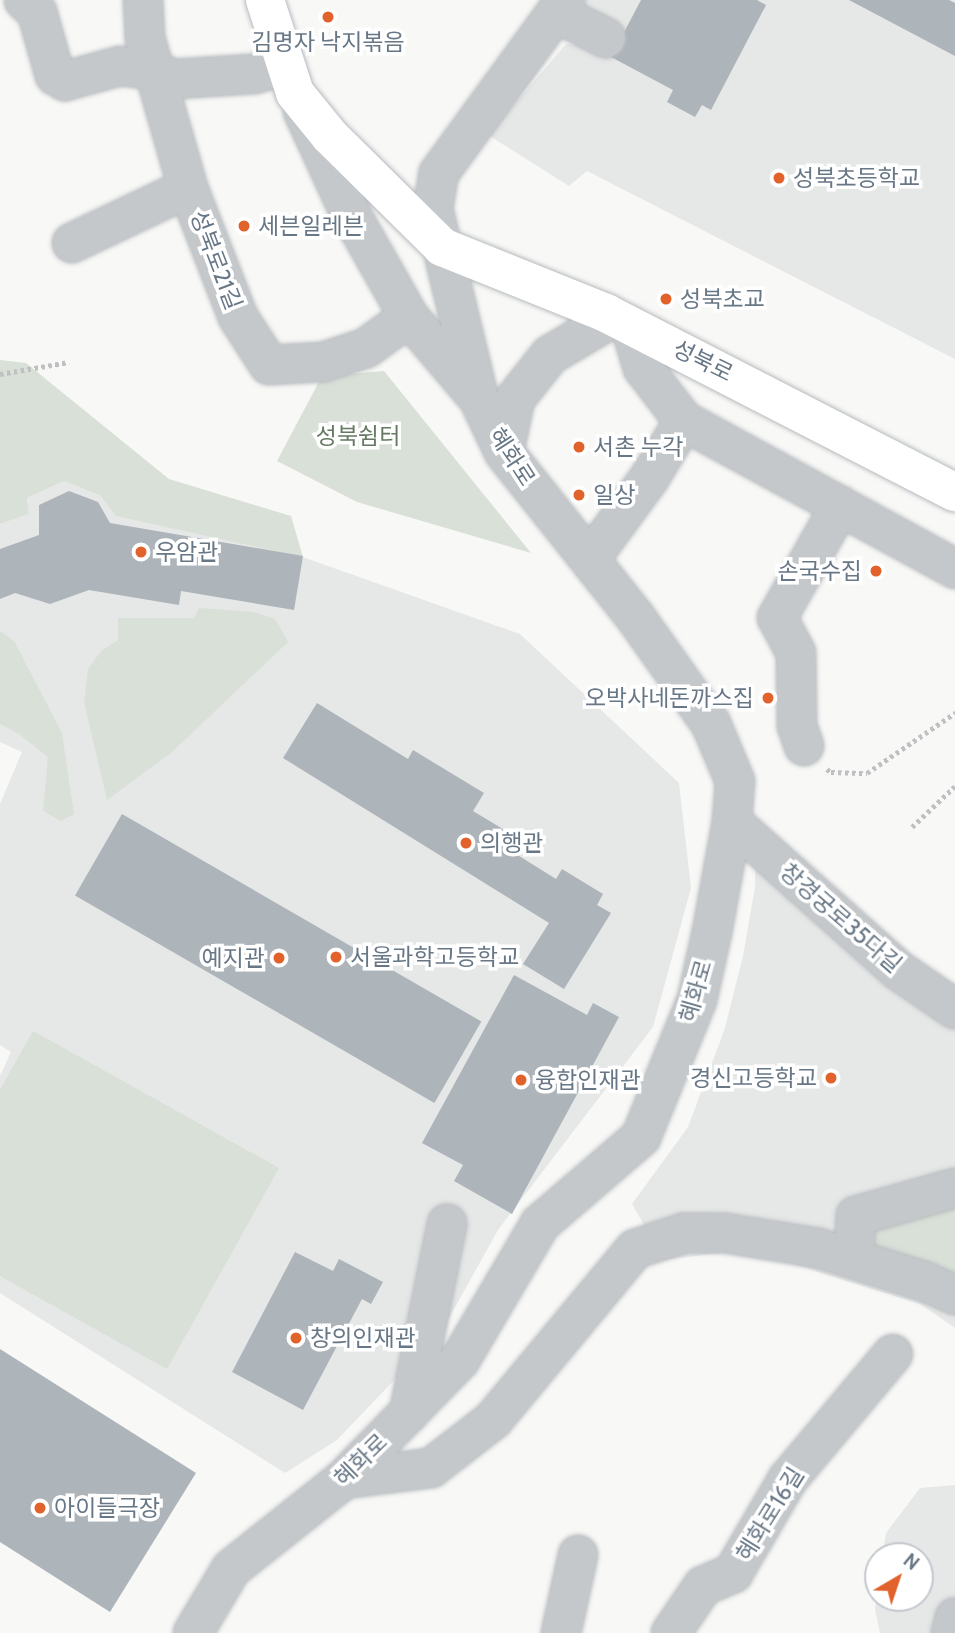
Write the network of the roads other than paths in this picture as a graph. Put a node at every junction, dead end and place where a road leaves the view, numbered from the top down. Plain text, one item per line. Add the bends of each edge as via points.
1 (24, 0) edge
2 (144, 0) edge
3 (265, 0) edge
4 (561, 6) edge
5 (606, 38) dead end
6 (154, 70) junction
7 (291, 79) junction
8 (188, 188) junction
9 (72, 243) dead end
10 (442, 247) junction
11 (409, 317) junction
12 (622, 321) junction
13 (479, 399) junction
14 (684, 421) junction
15 (504, 452) junction
16 (955, 492) edge
17 (840, 506) junction
18 (590, 559) junction
19 (955, 569) edge
20 (804, 746) road end
21 (732, 822) junction
22 (955, 1009) edge
23 (955, 1188) edge
24 (447, 1224) dead end
25 (854, 1259) junction
26 (955, 1295) edge
27 (892, 1354) dead end
28 (409, 1413) junction
29 (344, 1479) junction
30 (578, 1555) dead end
31 (955, 1618) edge
32 (193, 1633) edge
33 (561, 1633) edge
34 (671, 1633) edge
35 (951, 1633) edge

1 - 6 street via 37,12 55,75 65,81 120,66
2 - 6 street, 성북로21길 via 145,38
3 - 7 main road, 성북로
4 - 5 street
4 - 10 street via 439,173 433,209
6 - 7 street via 173,79 254,74
6 - 8 street, 성북로21길
7 - 10 main road, 성북로 via 330,136
7 - 11 street via 349,211
8 - 9 street
8 - 11 street, 성북로21길 via 238,317 269,365 323,362 366,348
10 - 12 main road, 성북로
10 - 13 street, 혜화로
11 - 13 street
12 - 14 street via 643,368
12 - 15 street via 550,355 515,399
12 - 16 main road, 성북로
13 - 15 street, 혜화로
14 - 17 street
14 - 18 street
15 - 18 street, 혜화로
17 - 19 street
17 - 20 street via 777,618 796,653 797,726
18 - 21 street, 혜화로 via 711,724 735,781
21 - 22 street, 창경궁로35다길 via 898,970
21 - 28 street, 혜화로 via 697,1000 641,1137 540,1224 460,1360
23 - 25 street via 856,1216
24 - 28 street
25 - 26 street
25 - 29 street via 818,1248 723,1233 684,1233 635,1249 493,1420 431,1468
27 - 34 street, 혜화로16길 via 788,1479 733,1573 703,1586
28 - 29 street, 혜화로
29 - 32 street, 혜화로 via 231,1569
30 - 33 street
31 - 35 street

